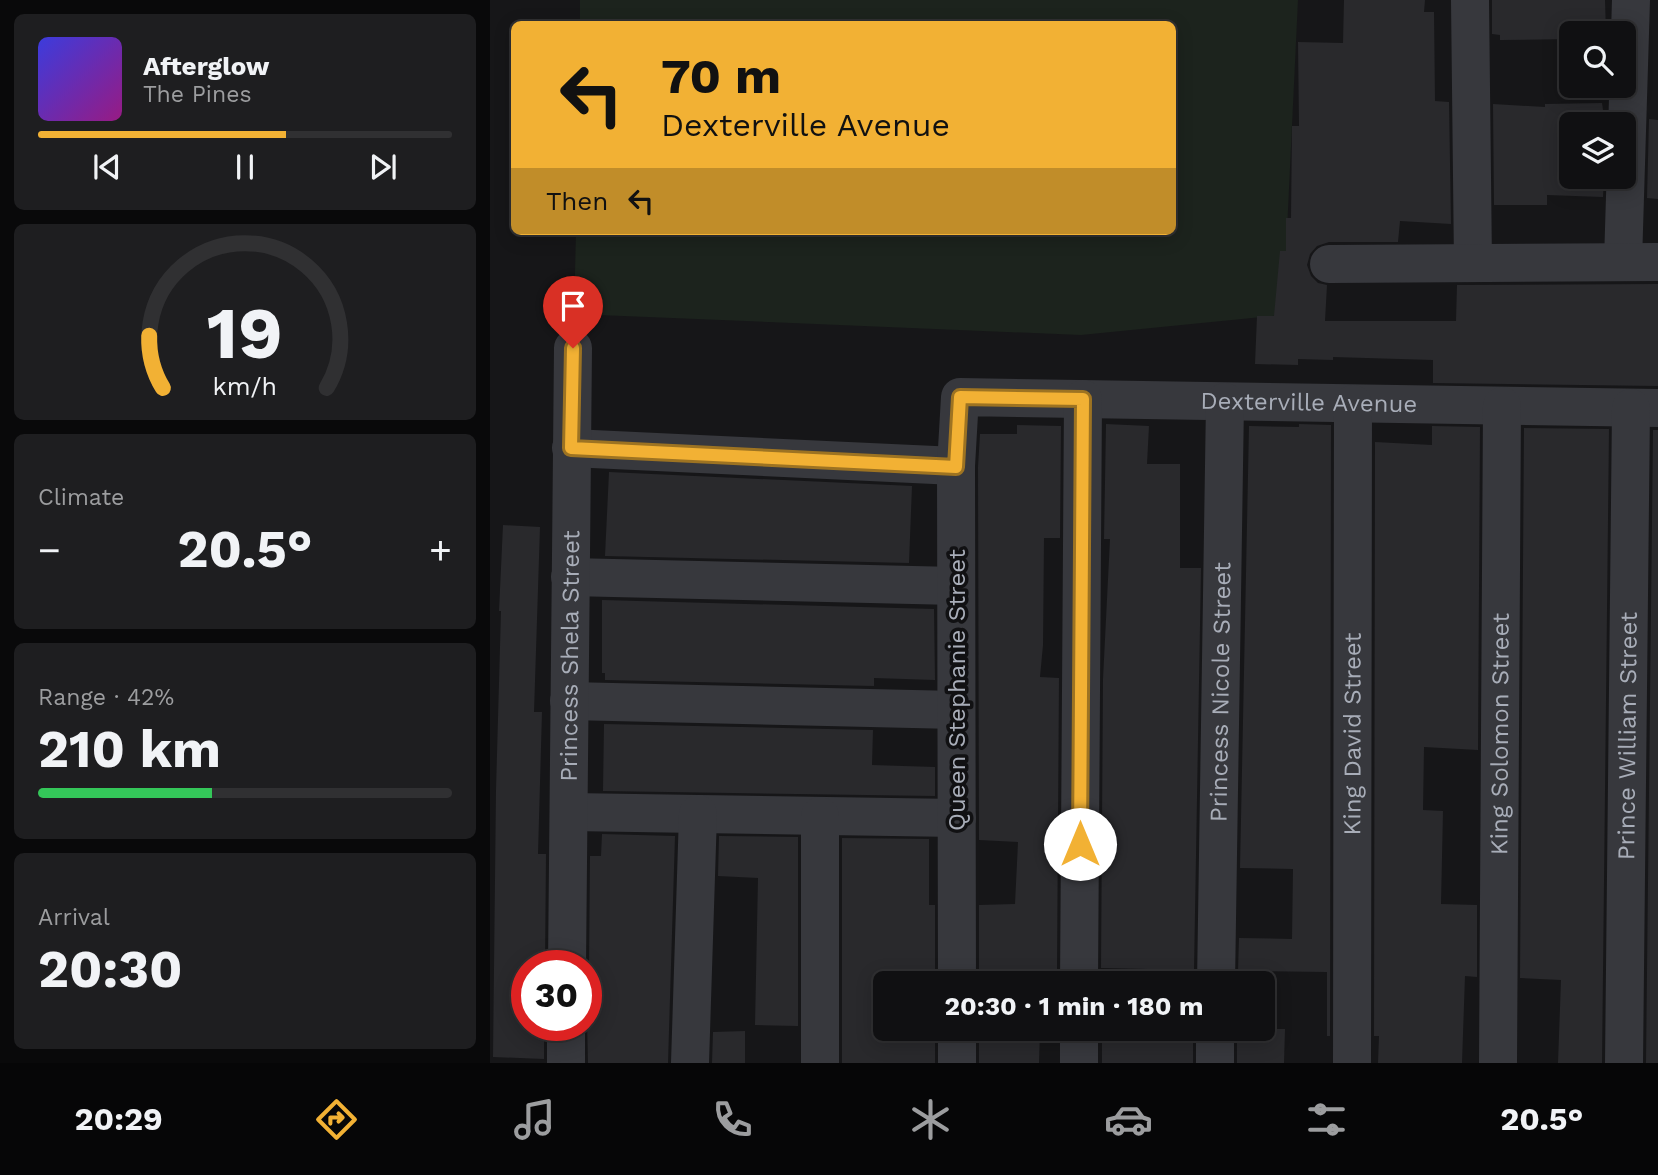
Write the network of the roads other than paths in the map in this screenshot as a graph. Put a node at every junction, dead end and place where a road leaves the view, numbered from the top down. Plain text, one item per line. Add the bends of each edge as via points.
1 (1470, 0) edge
2 (1632, 0) edge
3 (1643, 107) edge
4 (1641, 262) edge
5 (1472, 263) junction
6 (1329, 264) dead end
7 (573, 348) dead end
8 (960, 397) joint
9 (1083, 399) junction
10 (1225, 401) junction
11 (1353, 404) junction
12 (1502, 406) junction
13 (1644, 408) edge
14 (571, 448) junction
15 (956, 467) junction
16 (570, 577) junction
17 (956, 586) junction
18 (569, 701) junction
19 (956, 710) junction
20 (570, 812) junction
21 (698, 814) junction
22 (820, 816) junction
23 (957, 818) junction
24 (567, 950) edge
25 (957, 971) edge
26 (1079, 971) edge
27 (1216, 971) edge
28 (566, 1041) edge
29 (957, 1041) edge
30 (1079, 1041) edge
31 (1215, 1041) edge
32 (566, 1063) edge
33 (690, 1063) edge
34 (820, 1063) edge
35 (957, 1063) edge
36 (1079, 1063) edge
37 (1215, 1063) edge
38 (1352, 1063) edge
39 (1498, 1063) edge
40 (1624, 1063) edge

1 - 5 street
2 - 3 street
3 - 4 street
4 - 5 street
5 - 6 street
7 - 14 street, Princess Shela Street
8 - 9 street, Dexterville Avenue
8 - 15 street, Queen Stephanie Street
9 - 10 street, Dexterville Avenue
9 - 26 street
10 - 11 street, Dexterville Avenue
10 - 27 street, Princess Nicole Street
11 - 12 street, Dexterville Avenue
11 - 38 street, King David Street
12 - 13 street, Dexterville Avenue
12 - 39 street, King Solomon Street
13 - 40 street, Prince William Street
14 - 15 street
14 - 16 street, Princess Shela Street
15 - 17 street, Queen Stephanie Street
16 - 17 street
16 - 18 street, Princess Shela Street
17 - 19 street, Queen Stephanie Street
18 - 19 street
18 - 20 street, Princess Shela Street
19 - 23 street, Queen Stephanie Street
20 - 21 street
20 - 24 street, Princess Shela Street
21 - 22 street
21 - 33 street
22 - 23 street
22 - 34 street
23 - 25 street, Queen Stephanie Street
28 - 32 street
29 - 35 street
30 - 36 street
31 - 37 street

